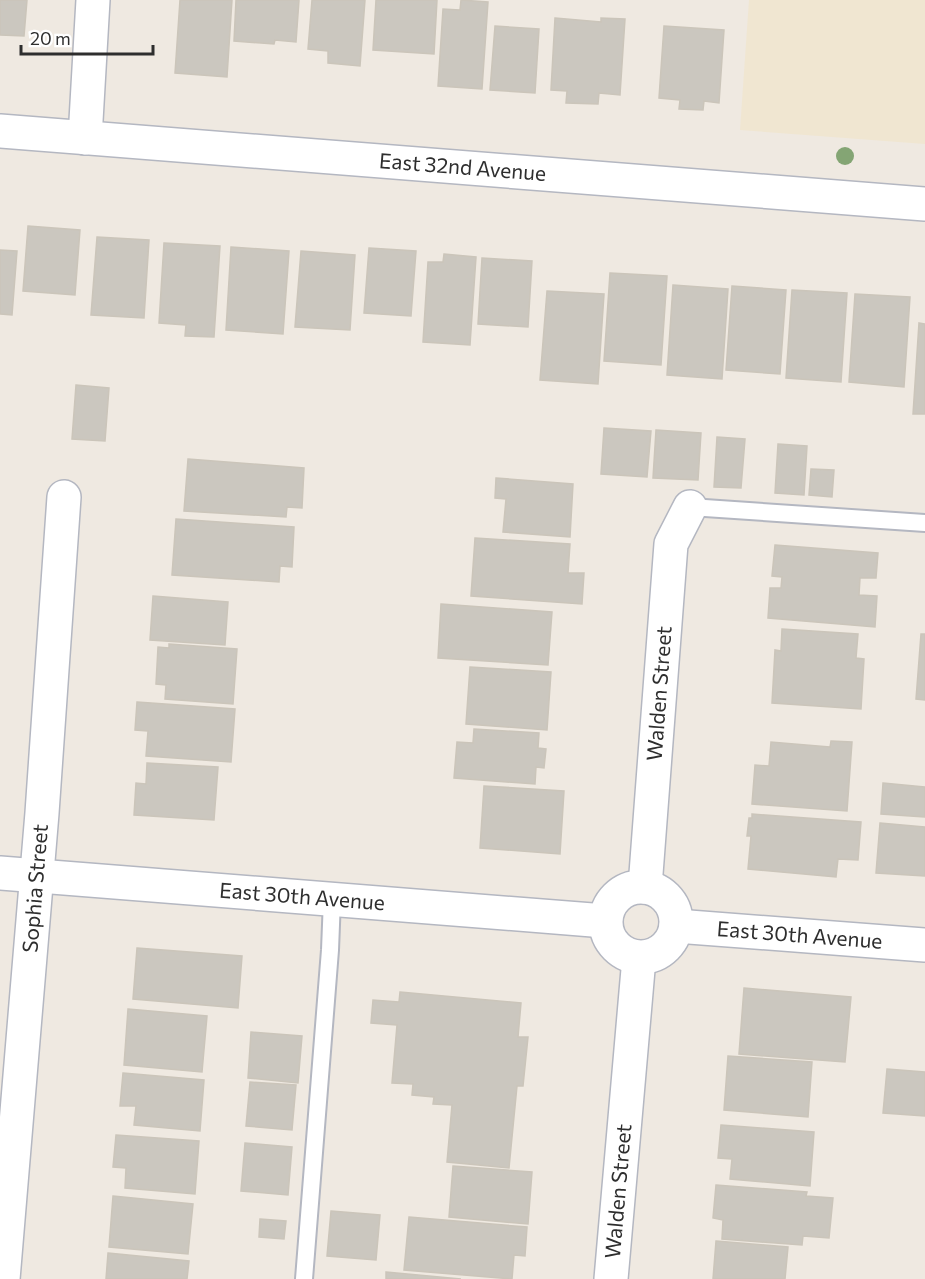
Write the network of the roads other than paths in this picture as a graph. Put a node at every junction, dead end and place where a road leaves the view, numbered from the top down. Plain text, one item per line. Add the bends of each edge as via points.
1 (93, 0) edge
2 (0, 131) edge
3 (85, 138) junction
4 (925, 204) edge
5 (64, 497) dead end
6 (690, 507) joint
7 (925, 523) edge
8 (0, 873) edge
9 (36, 876) junction
10 (645, 887) junction
11 (332, 899) junction
12 (605, 921) junction
13 (676, 926) junction
14 (925, 945) edge
15 (639, 958) junction
16 (3, 1279) edge
17 (304, 1279) edge
18 (611, 1279) edge

1 - 3 street
2 - 3 street, East 32nd Avenue
3 - 4 street, East 32nd Avenue
5 - 9 street, Sophia Street
6 - 7 lane
6 - 10 street, Walden Street via 671,544
8 - 9 street, East 30th Avenue
9 - 11 street, East 30th Avenue
9 - 16 street, Sophia Street
10 - 12 street via 633,888 614,899
10 - 13 street via 656,890 672,904
11 - 12 street, East 30th Avenue
11 - 17 lane
12 - 15 street via 611,942
13 - 14 street, East 30th Avenue
13 - 15 street via 674,936 660,952
15 - 18 street, Walden Street

